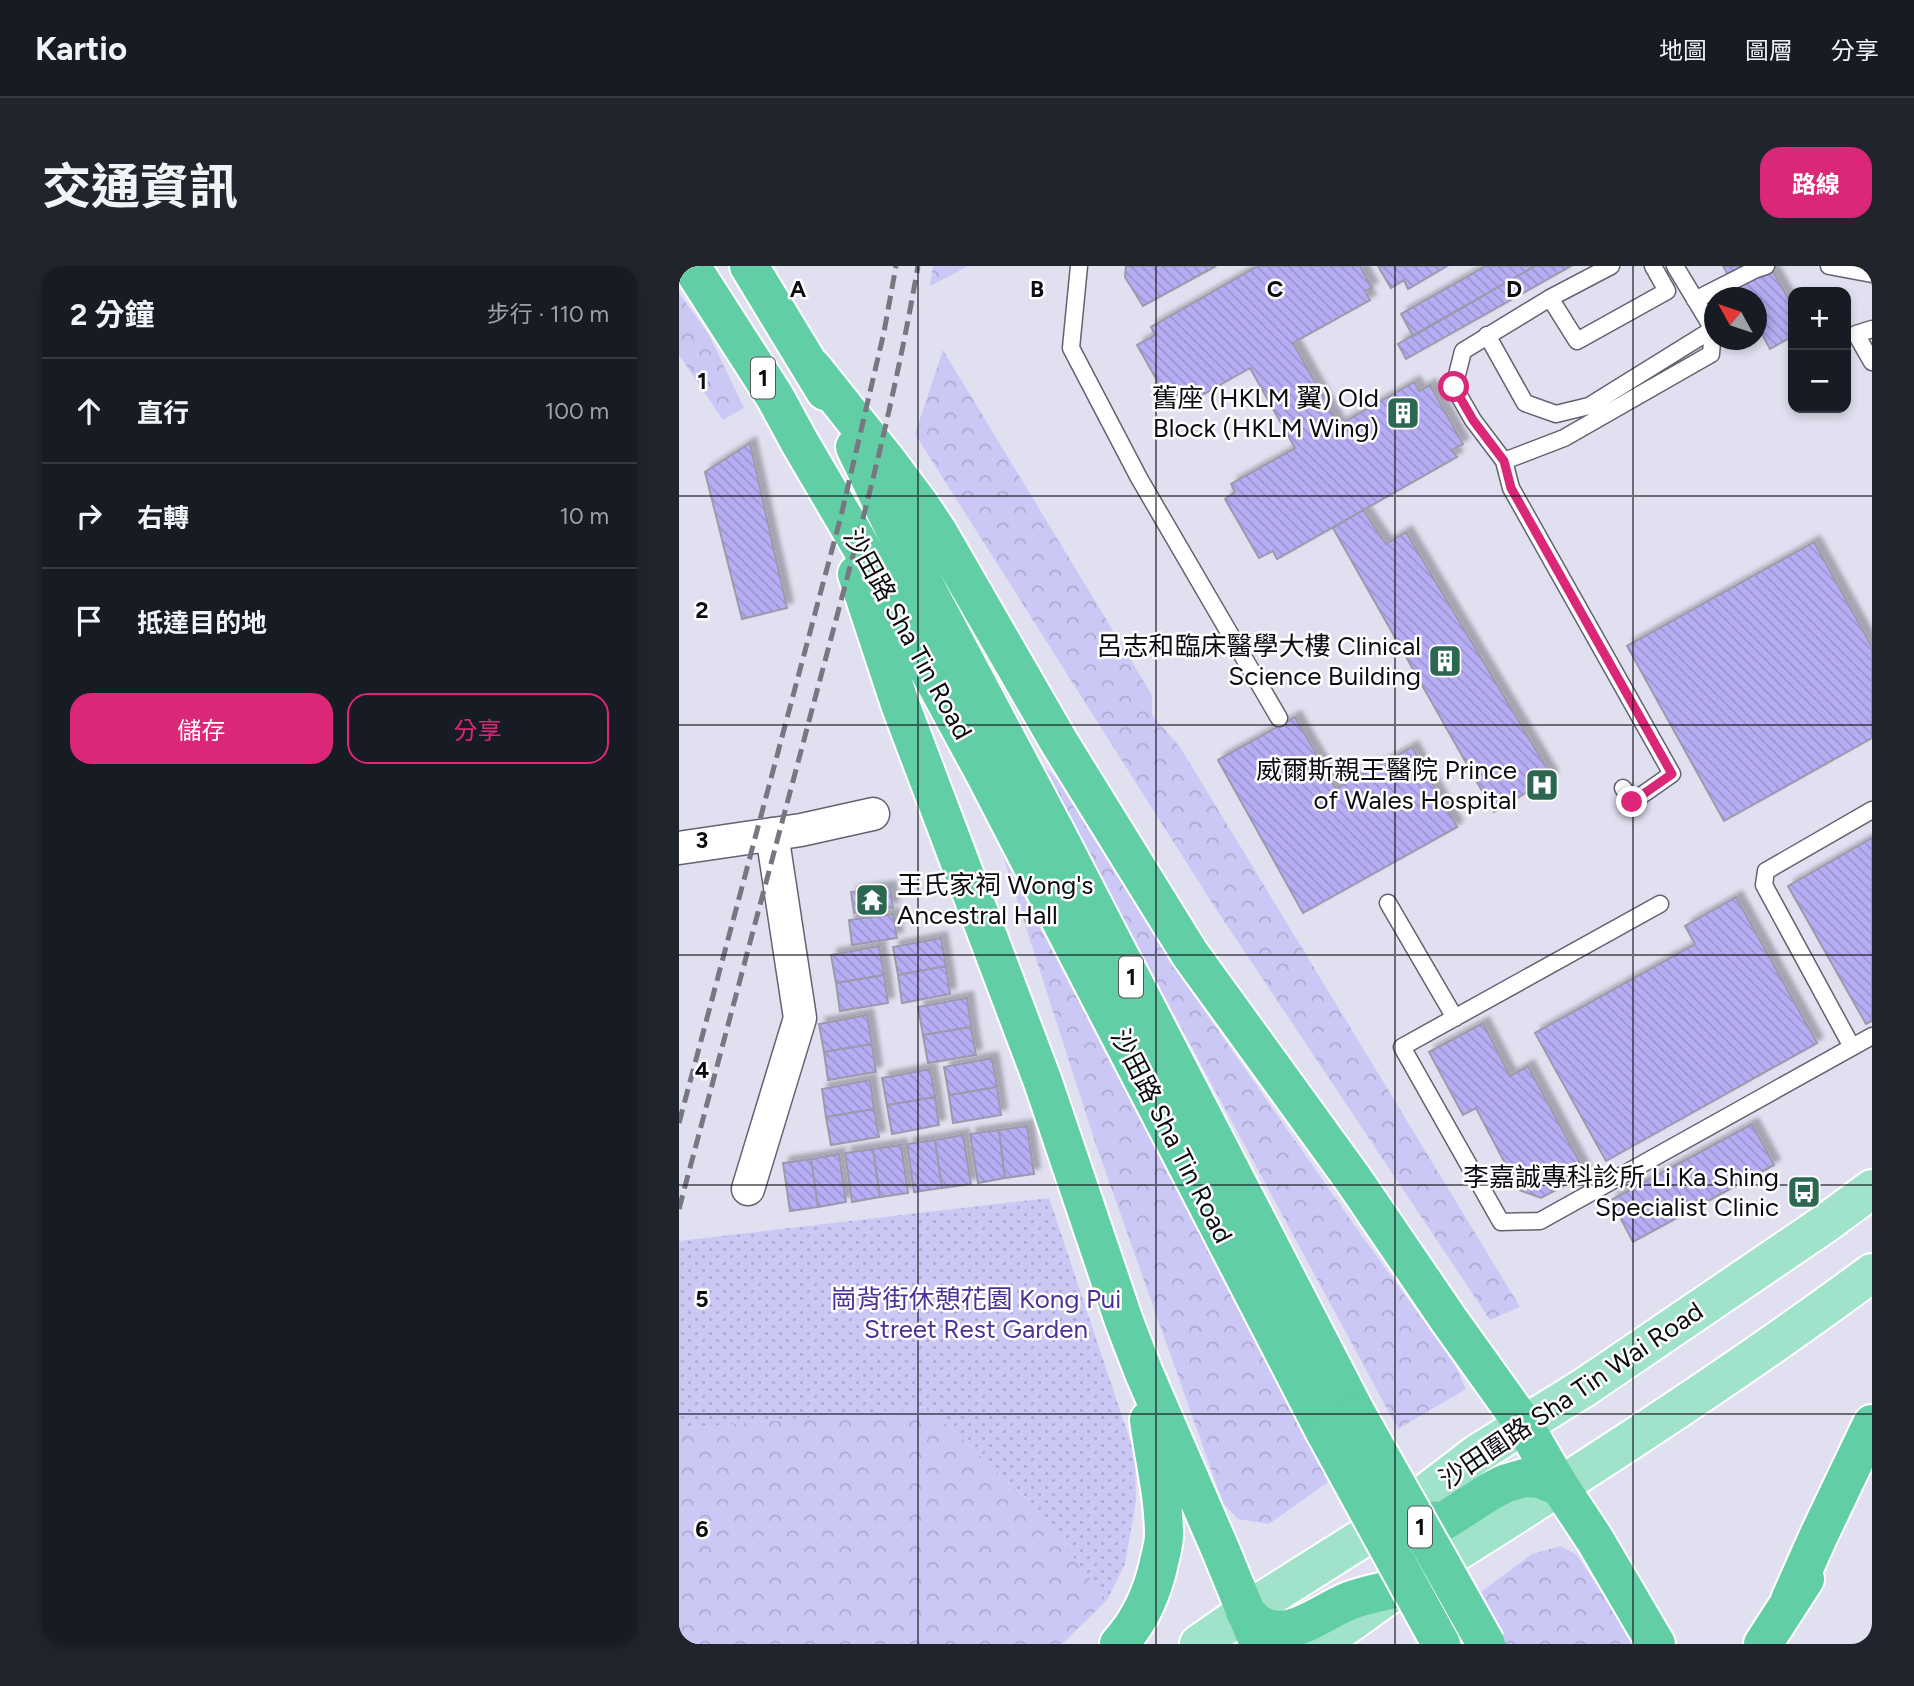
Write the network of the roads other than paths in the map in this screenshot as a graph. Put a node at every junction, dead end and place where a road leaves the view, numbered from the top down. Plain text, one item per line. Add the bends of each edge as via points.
1 (691, 266) edge
2 (749, 266) edge
3 (1079, 266) edge
4 (1611, 266) edge
5 (1653, 266) edge
6 (1675, 266) edge
7 (1766, 266) edge
8 (1829, 266) edge
9 (1872, 274) edge
10 (1551, 298) junction
11 (1695, 300) junction
12 (1704, 315) edge
13 (1872, 329) edge
14 (1487, 335) junction
15 (1704, 335) edge
16 (1711, 350) edge
17 (1872, 362) edge
18 (813, 368) junction
19 (1504, 461) junction
20 (829, 493) junction
21 (1279, 718) dead end
22 (1623, 788) dead end
23 (1872, 810) edge
24 (873, 814) dead end
25 (772, 834) junction
26 (679, 848) edge
27 (1388, 903) dead end
28 (1660, 904) dead end
29 (1455, 1018) junction
30 (1872, 1036) edge
31 (1852, 1047) junction
32 (748, 1189) dead end
33 (1872, 1189) edge
34 (1872, 1273) edge
35 (1144, 1373) junction
36 (1340, 1422) junction
37 (1872, 1424) edge
38 (1524, 1425) junction
39 (1872, 1486) edge
40 (1560, 1487) junction
41 (1391, 1520) junction
42 (1398, 1588) junction
43 (1790, 1600) junction
44 (1252, 1628) edge
45 (1119, 1644) edge
46 (1199, 1644) edge
47 (1318, 1644) edge
48 (1441, 1644) edge
49 (1486, 1644) edge
50 (1655, 1644) edge
51 (1763, 1644) edge

1 - 20 highway, 沙田路 Sha Tin Road / 1 via 775,397
2 - 18 highway, 沙田路 Sha Tin Road / 1
3 - 21 lane via 1070,348 1139,478
4 - 10 lane
5 - 10 lane via 1667,291 1577,341
6 - 11 lane
7 - 11 lane
8 - 9 lane
10 - 14 lane
11 - 12 lane
13 - 17 lane via 1856,334
14 - 15 lane via 1525,403 1556,414 1588,406
14 - 19 lane via 1463,351 1454,387
16 - 19 lane via 1564,439
18 - 36 highway, 沙田路 Sha Tin Road / 1 via 1062,843
18 - 38 highway via 921,505 1190,954
19 - 22 lane via 1511,488 1672,774 1632,802
20 - 35 highway via 899,704 1043,1082
20 - 36 highway, 沙田路 Sha Tin Road / 1
23 - 31 lane via 1766,871 1764,885
24 - 25 street
25 - 26 street
25 - 32 street via 800,1018
27 - 29 lane
28 - 29 lane
29 - 31 lane via 1402,1047 1500,1223 1540,1221
30 - 31 lane
33 - 38 main road, 沙田圍路 Sha Tin Wai Road
34 - 40 main road
35 - 44 highway
35 - 45 highway via 1164,1535 1144,1609
36 - 48 highway, 沙田路 Sha Tin Road / 1, bridge
36 - 49 highway, 沙田路 Sha Tin Road / 1, bridge
37 - 43 highway
38 - 40 highway
38 - 41 main road, 沙田圍路 Sha Tin Wai Road via 1477,1454
39 - 43 highway
40 - 41 highway via 1524,1478 1489,1492 1444,1521
40 - 42 main road
40 - 50 highway
41 - 44 main road, 沙田圍路 Sha Tin Wai Road
42 - 44 highway via 1349,1601 1296,1627 1276,1630 1258,1624
42 - 47 main road
43 - 51 highway
44 - 46 main road, 沙田圍路 Sha Tin Wai Road

